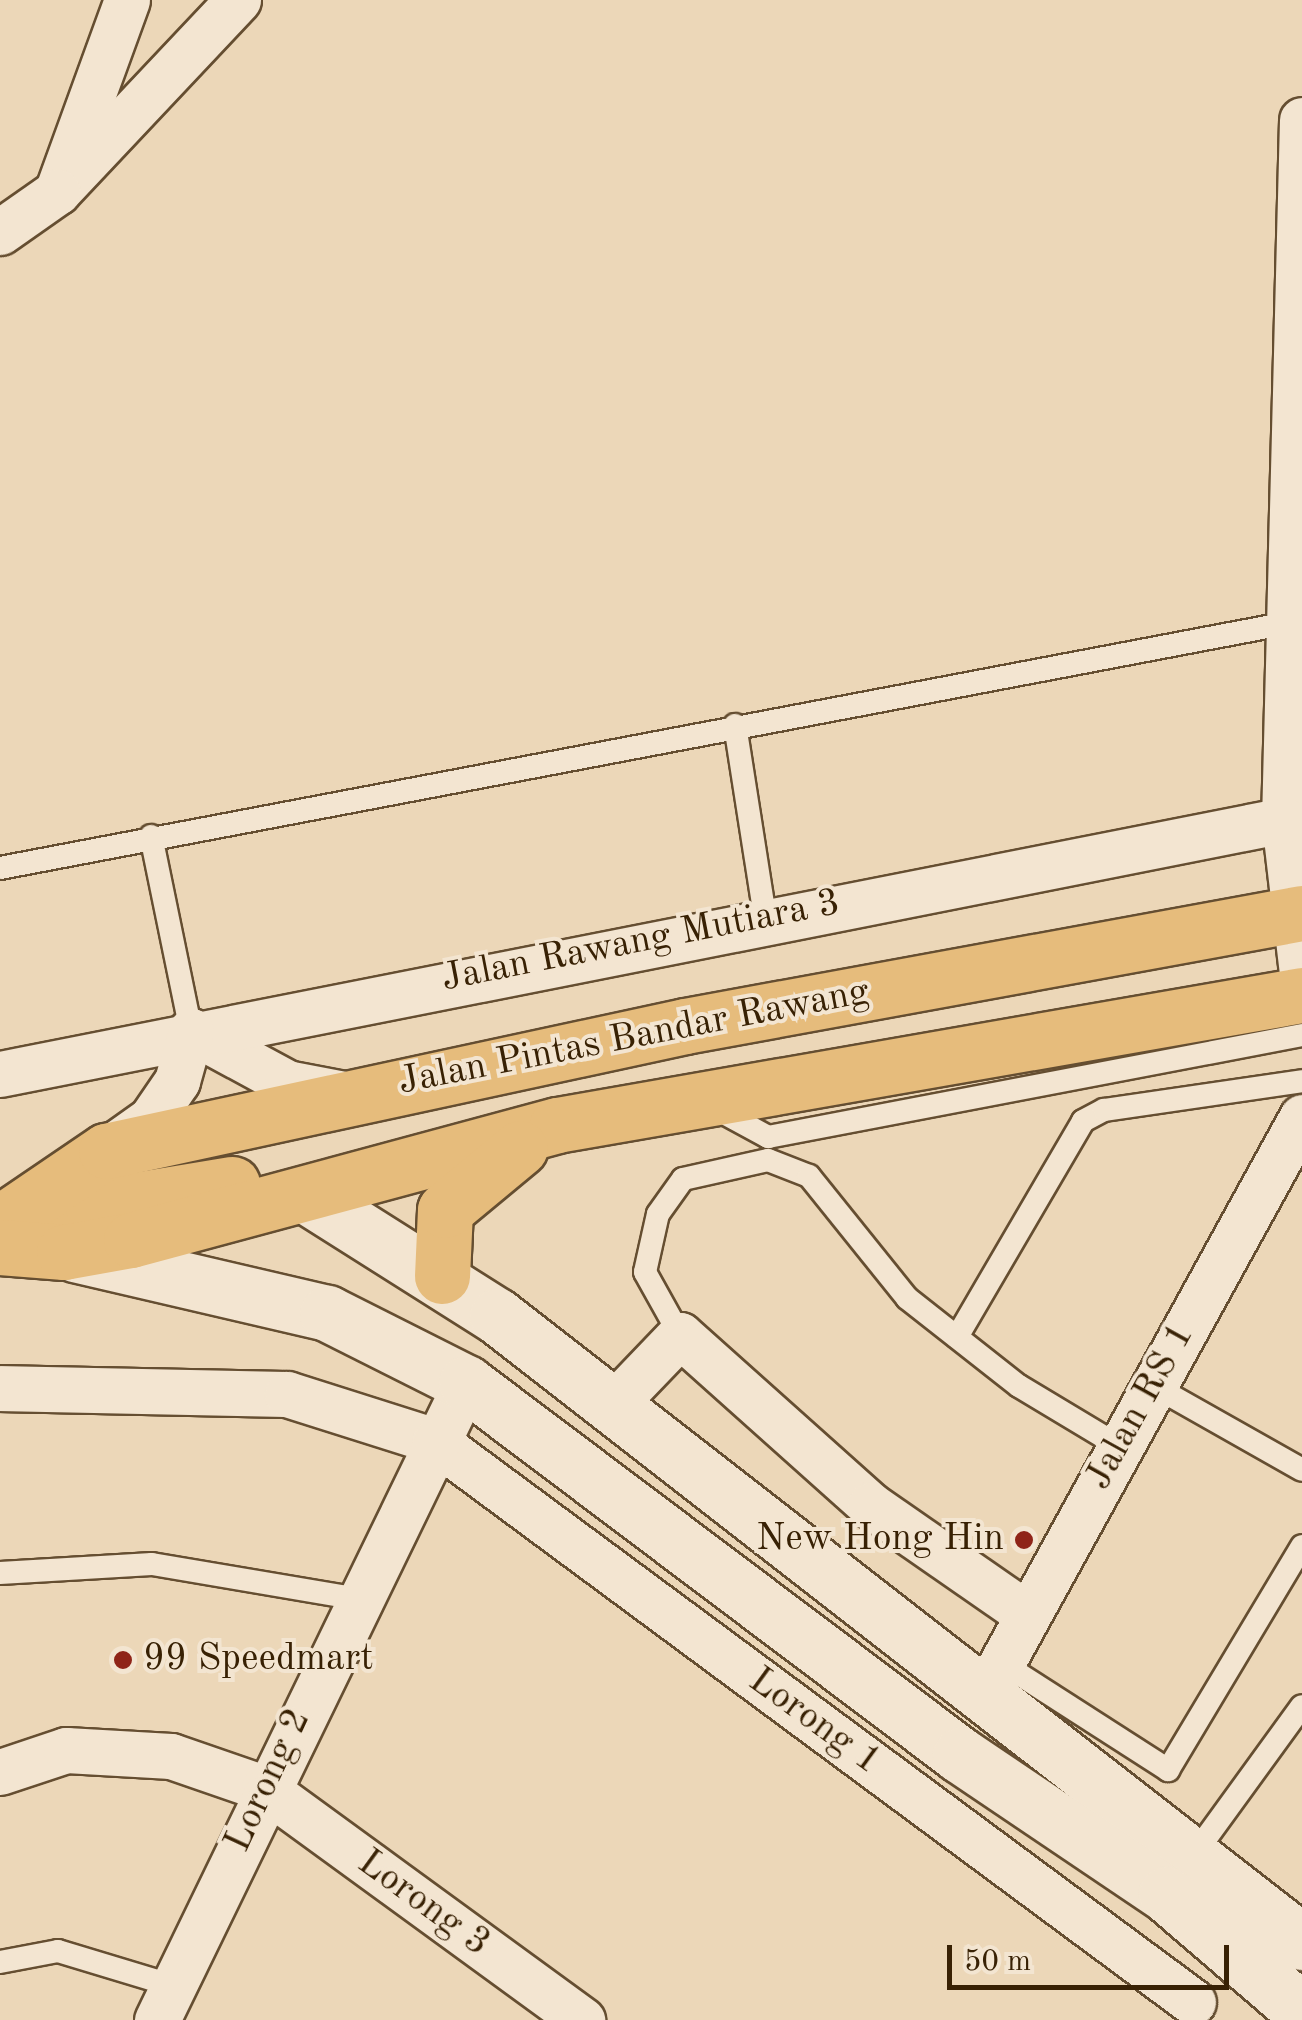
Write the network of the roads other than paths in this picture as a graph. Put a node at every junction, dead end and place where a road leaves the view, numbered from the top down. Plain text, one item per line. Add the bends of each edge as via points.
1 (128, 0) edge
2 (238, 0) edge
3 (1302, 120) edge
4 (56, 192) junction
5 (0, 232) edge
6 (1296, 621) edge
7 (734, 725) junction
8 (1284, 820) junction
9 (151, 836) junction
10 (0, 868) edge
11 (1297, 914) edge
12 (766, 916) junction
13 (1302, 974) edge
14 (1302, 995) edge
15 (191, 1032) junction
16 (1302, 1036) edge
17 (0, 1074) edge
18 (1302, 1081) edge
19 (354, 1095) junction
20 (698, 1100) junction
21 (1302, 1117) edge
22 (556, 1125) junction
23 (106, 1151) junction
24 (307, 1196) junction
25 (22, 1211) edge
26 (0, 1248) edge
27 (64, 1252) junction
28 (442, 1276) junction
29 (680, 1335) junction
30 (957, 1337) junction
31 (557, 1366) junction
32 (466, 1383) junction
33 (1152, 1386) junction
34 (0, 1388) edge
35 (610, 1408) junction
36 (435, 1441) junction
37 (1119, 1446) junction
38 (1302, 1470) edge
39 (1302, 1546) edge
40 (0, 1573) edge
41 (358, 1598) junction
42 (1027, 1614) junction
43 (991, 1680) junction
44 (1302, 1706) edge
45 (0, 1772) edge
46 (264, 1788) junction
47 (1193, 1856) junction
48 (1267, 1935) edge
49 (0, 1962) edge
50 (166, 2003) edge
51 (1186, 2011) edge
52 (1302, 2011) edge
53 (572, 2017) edge
54 (1271, 2020) edge

1 - 4 street
2 - 4 street
3 - 6 street
4 - 5 street
6 - 7 lane
6 - 8 street
7 - 9 lane
7 - 12 lane
8 - 11 street
8 - 12 street, Jalan Rawang Mutiara 3
9 - 10 lane
9 - 15 lane
11 - 13 street
11 - 19 main road, Jalan Pintas Bandar Rawang
12 - 15 street, Jalan Rawang Mutiara 3
14 - 20 main road, Jalan Pintas Bandar Rawang
15 - 17 street, Jalan Rawang Mutiara 3
15 - 19 street via 287,1083
15 - 23 street via 176,1081 151,1119
16 - 20 lane via 768,1137
18 - 30 lane via 1083,1121
19 - 23 main road, Jalan Pintas Bandar Rawang
20 - 22 main road, Jalan Pintas Bandar Rawang
21 - 33 street, Jalan RS 1
22 - 24 main road, Jalan Pintas Bandar Rawang
22 - 28 main road via 456,1196 439,1229
23 - 25 main road, Jalan Pintas Bandar Rawang
24 - 25 main road via 254,1184 93,1208
24 - 27 main road, Jalan Pintas Bandar Rawang
24 - 28 street
26 - 27 main road, Jalan Pintas Bandar Rawang
27 - 32 street via 214,1280 327,1313
28 - 31 street
28 - 32 street
29 - 30 lane via 645,1272 658,1214 683,1179 768,1160 809,1176 907,1298
29 - 35 street
29 - 42 street via 870,1505
30 - 37 lane
31 - 32 street
31 - 35 street
32 - 36 street, Lorong 2
32 - 48 street
33 - 37 street, Jalan RS 1
33 - 38 lane
34 - 36 street, Lorong 1 via 287,1394
35 - 43 street
36 - 41 street, Lorong 2
36 - 51 street, Lorong 1
37 - 42 street, Jalan RS 1
39 - 43 lane via 1168,1770
40 - 41 lane via 152,1564
41 - 46 street, Lorong 2
42 - 43 street, Jalan RS 1
43 - 47 street
44 - 47 lane
45 - 46 street, Lorong 3 via 66,1750 171,1756
46 - 50 street, Lorong 2
46 - 53 street, Lorong 3
47 - 48 street
48 - 51 street
48 - 52 street
49 - 50 lane via 58,1951
52 - 54 street

